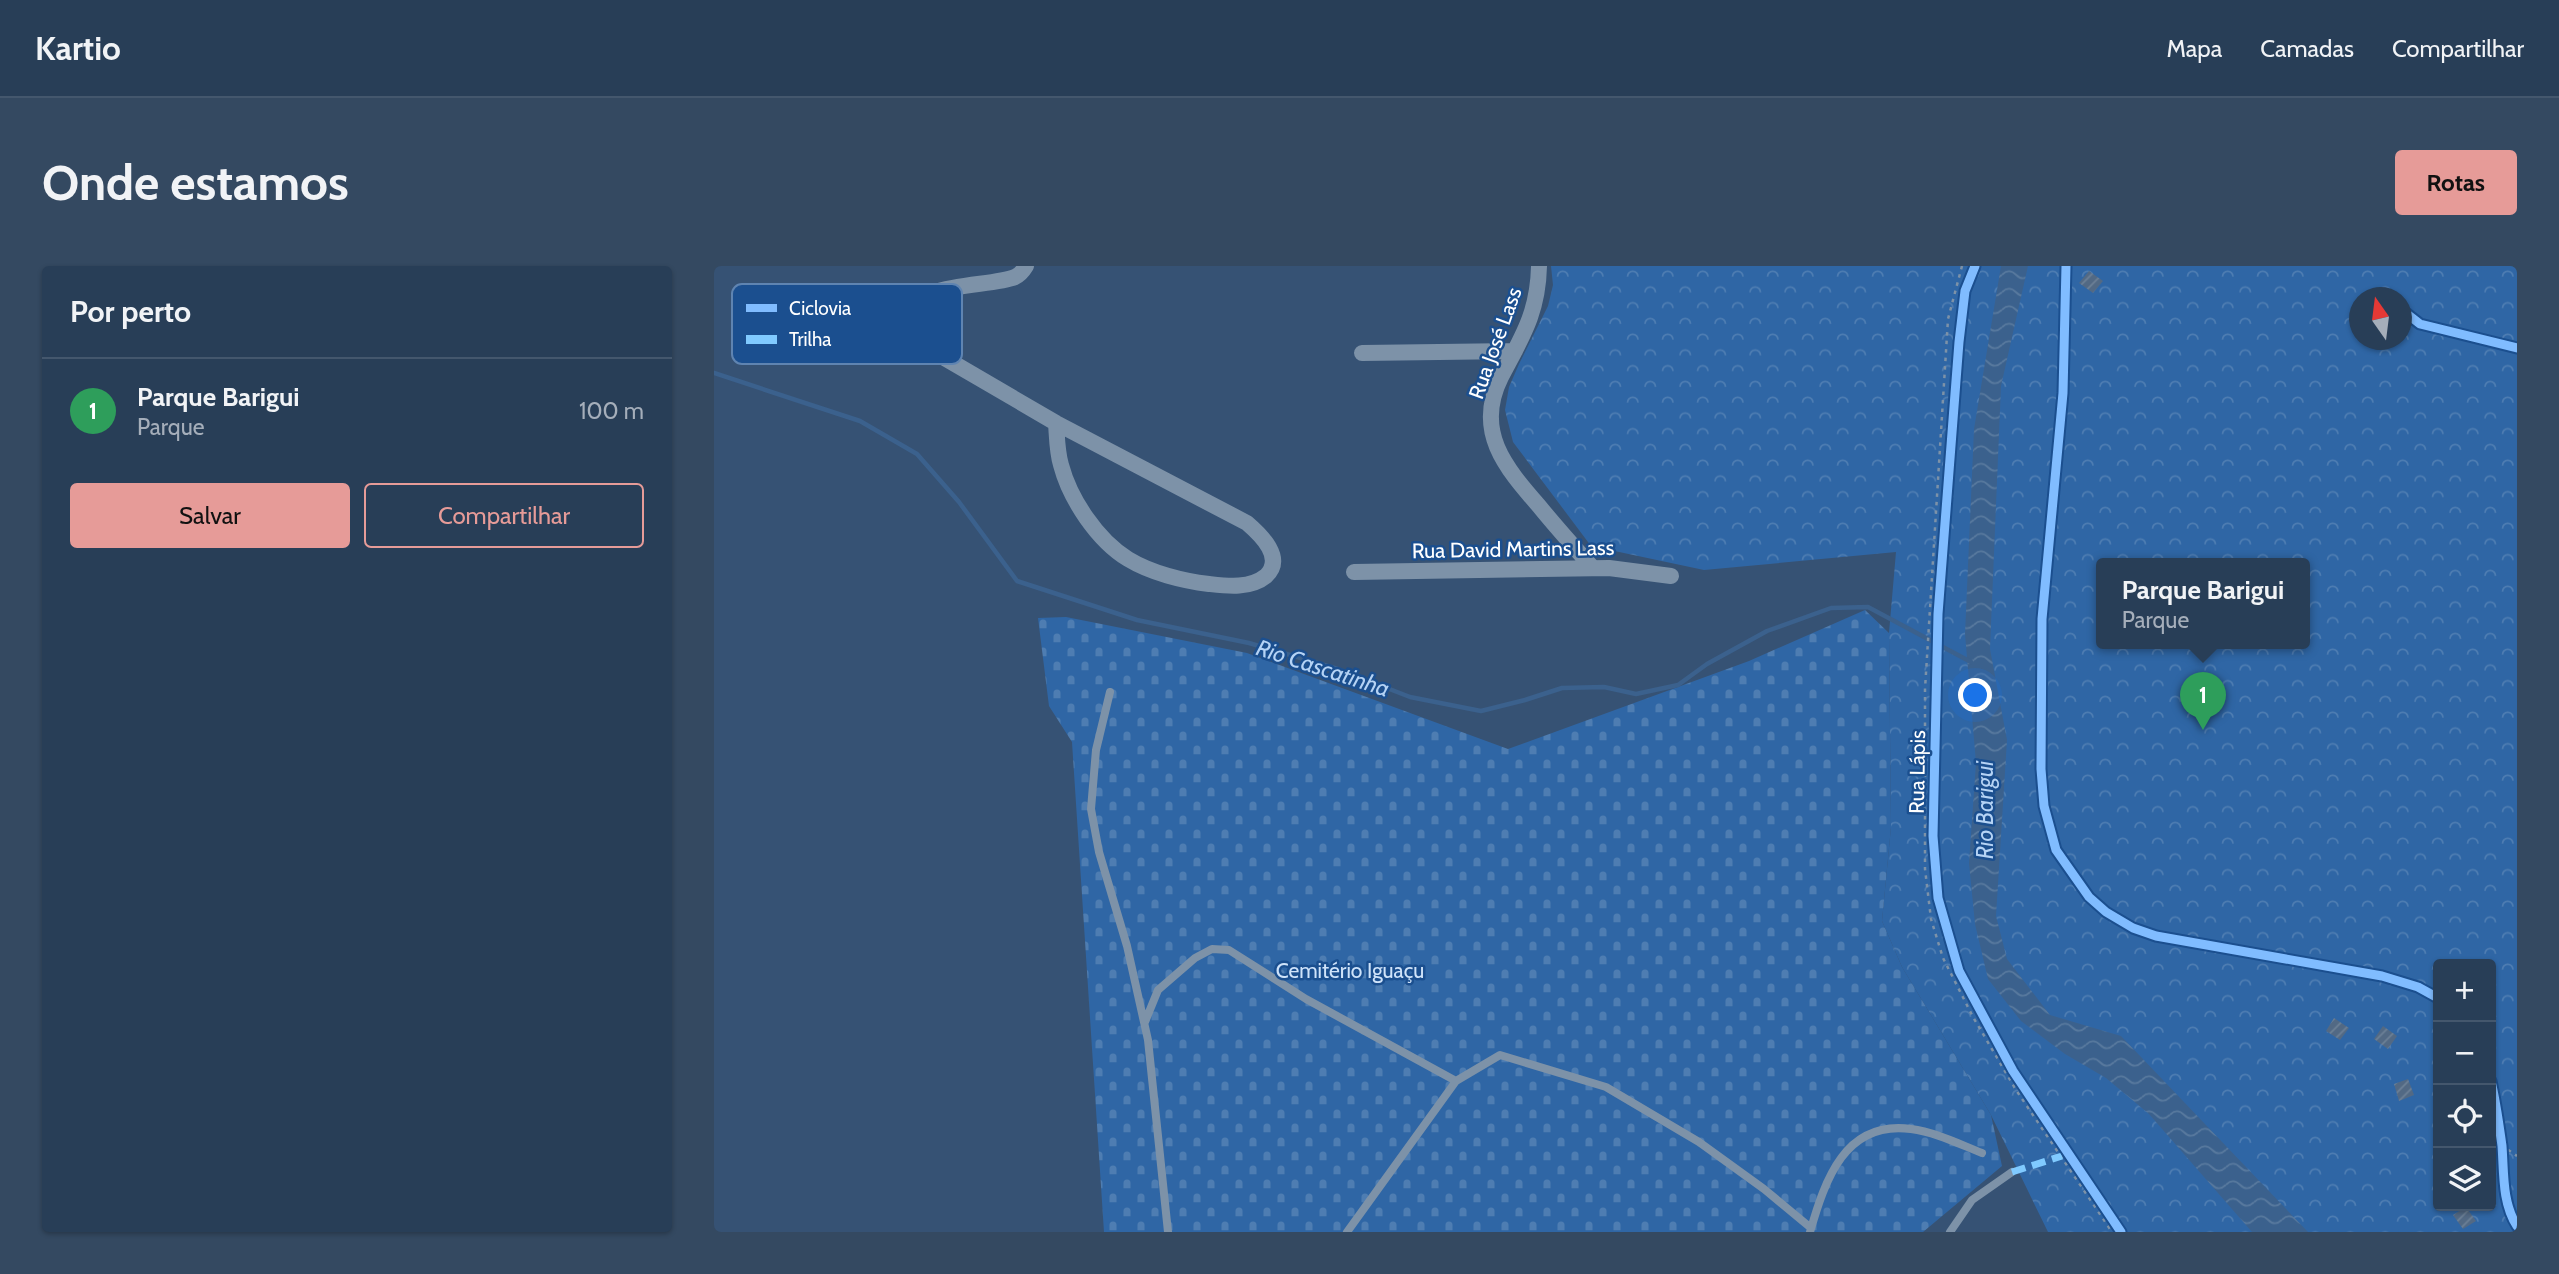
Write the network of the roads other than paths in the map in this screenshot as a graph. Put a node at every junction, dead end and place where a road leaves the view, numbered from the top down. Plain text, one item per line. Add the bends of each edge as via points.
1 (1026, 266) edge
2 (1539, 266) edge
3 (962, 285) edge
4 (1515, 351) junction
5 (1362, 354) dead end
6 (955, 364) edge
7 (1056, 423) junction
8 (1592, 568) junction
9 (1354, 572) dead end
10 (1671, 576) dead end
11 (1110, 692) dead end
12 (1144, 1023) junction
13 (1456, 1081) junction
14 (1982, 1153) dead end
15 (2012, 1172) dead end
16 (1811, 1230) edge
17 (1168, 1232) edge
18 (1347, 1232) edge
19 (1950, 1232) edge

1 - 3 street via 1018,276
2 - 4 street, Rua José Lass via 1535,305
4 - 5 street
4 - 8 street, Rua José Lass via 1493,398 1493,441 1513,476
6 - 7 street
7 - 7 street via 1060,464 1070,490 1090,522 1128,559 1156,572 1230,586 1267,575 1272,550 1248,523
8 - 9 street, Rua David Martins Lass
8 - 10 street, Rua David Martins Lass
11 - 12 lane via 1096,750 1091,809
12 - 13 lane via 1158,990 1195,957 1212,949 1229,950 1306,999
12 - 17 lane
13 - 16 lane via 1500,1055 1606,1087 1699,1142
13 - 18 lane
14 - 16 lane via 1911,1129 1884,1129 1855,1141 1840,1156
15 - 19 lane via 1972,1200

